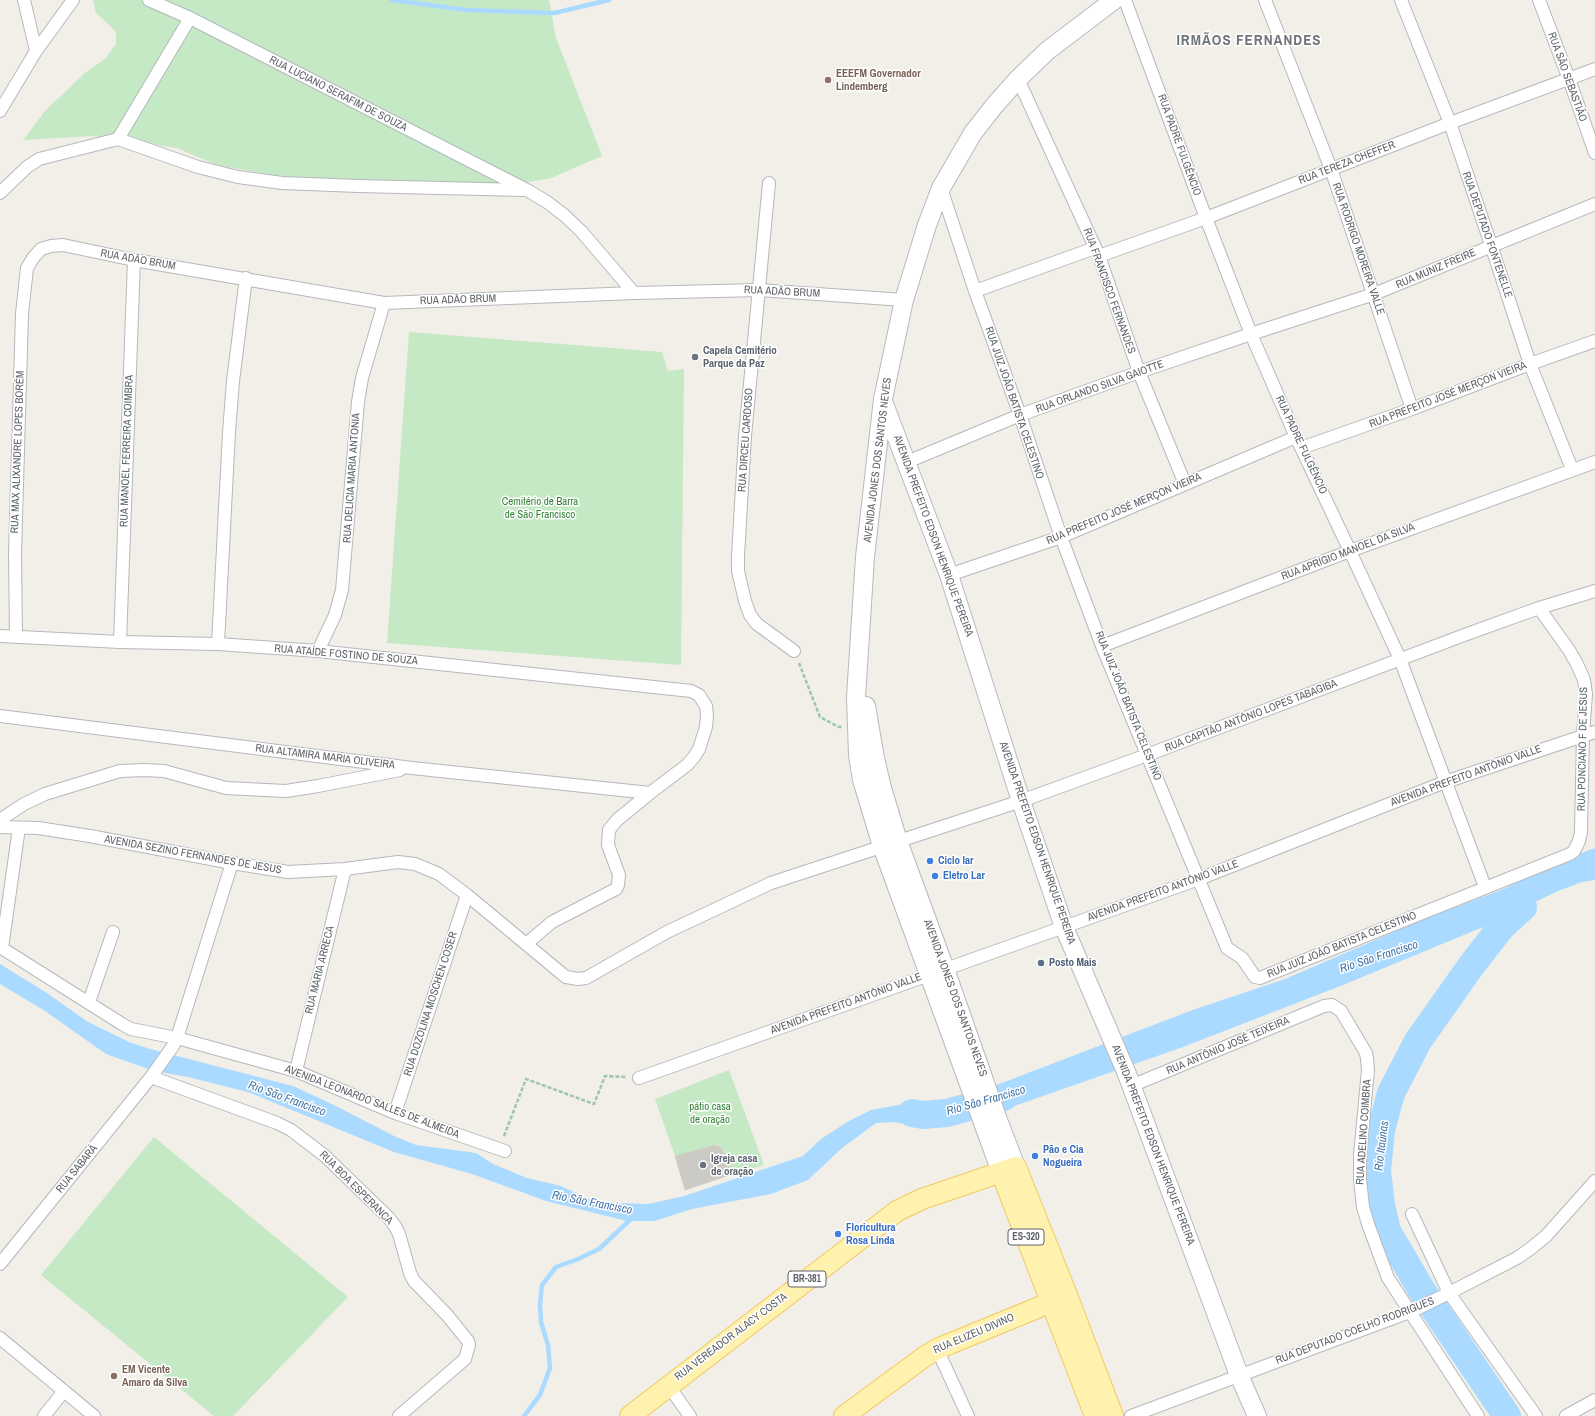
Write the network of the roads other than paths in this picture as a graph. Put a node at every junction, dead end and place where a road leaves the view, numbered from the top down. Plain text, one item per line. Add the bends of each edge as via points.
1 (24, 0) edge
2 (73, 0) edge
3 (148, 0) edge
4 (1114, 0) edge
5 (1125, 0) edge
6 (1266, 0) edge
7 (1401, 0) edge
8 (1539, 0) edge
9 (190, 18) junction
10 (36, 51) junction
11 (1595, 69) edge
12 (1018, 79) junction
13 (1569, 79) junction
14 (0, 110) edge
15 (1450, 123) junction
16 (118, 139) junction
17 (1595, 153) edge
18 (1331, 169) junction
19 (770, 183) dead end
20 (941, 188) junction
21 (527, 190) junction
22 (0, 193) edge
23 (1595, 204) edge
24 (1206, 218) junction
25 (1492, 245) junction
26 (1097, 252) junction
27 (134, 260) junction
28 (27, 268) joint
29 (246, 278) junction
30 (759, 290) junction
31 (975, 291) junction
32 (634, 293) junction
33 (1374, 294) junction
34 (904, 300) junction
35 (384, 303) junction
36 (1251, 334) junction
37 (1595, 341) edge
38 (1530, 364) junction
39 (1139, 372) junction
40 (883, 399) junction
41 (1412, 409) junction
42 (1020, 415) junction
43 (1298, 443) junction
44 (907, 462) junction
45 (1595, 462) edge
46 (1572, 469) junction
47 (1185, 484) junction
48 (1061, 537) junction
49 (1350, 551) junction
50 (949, 575) junction
51 (1595, 591) edge
52 (1538, 608) junction
53 (0, 636) edge
54 (16, 636) junction
55 (120, 642) junction
56 (218, 644) junction
57 (1102, 646) junction
58 (318, 651) junction
59 (794, 651) road end
60 (1400, 659) junction
61 (858, 662) junction
62 (0, 716) edge
63 (1595, 732) edge
64 (1583, 735) junction
65 (1147, 755) junction
66 (412, 768) junction
67 (1445, 782) junction
68 (650, 793) junction
69 (1022, 801) junction
70 (0, 820) edge
71 (0, 827) edge
72 (19, 828) junction
73 (890, 844) junction
74 (232, 863) junction
75 (345, 869) junction
76 (1199, 878) junction
77 (1485, 887) junction
78 (467, 895) junction
79 (1064, 927) junction
80 (114, 932) dead end
81 (526, 944) junction
82 (1, 947) edge
83 (937, 971) junction
84 (89, 1002) junction
85 (1324, 1006) joint
86 (175, 1042) junction
87 (296, 1071) junction
88 (152, 1075) junction
89 (638, 1078) road end
90 (1129, 1080) junction
91 (395, 1113) junction
92 (502, 1150) road end
93 (1009, 1170) junction
94 (1595, 1181) edge
95 (1412, 1214) dead end
96 (0, 1264) edge
97 (1445, 1295) junction
98 (1059, 1299) junction
99 (1413, 1310) junction
100 (0, 1338) edge
101 (937, 1349) junction
102 (1240, 1375) junction
103 (668, 1385) junction
104 (64, 1392) junction
105 (1595, 1400) edge
106 (44, 1416) edge
107 (94, 1416) edge
108 (399, 1416) edge
109 (630, 1416) edge
110 (690, 1416) edge
111 (844, 1416) edge
112 (968, 1416) edge
113 (1095, 1416) edge
114 (1113, 1416) edge
115 (1131, 1416) edge
116 (1256, 1416) edge
117 (1478, 1416) edge
118 (1536, 1416) edge
119 (1566, 1416) edge

1 - 10 street
2 - 10 street
3 - 9 street, RUA LUCIANO SERAFIM DE SOUZA
4 - 12 main road, AVENIDA JONES DOS SANTOS NEVES / ES-320 via 1047,51
5 - 24 street, RUA PADRE FULGÊNCIO
6 - 18 street, RUA RODRIGO MOREIRA VALLE
7 - 15 street, RUA DEPUTADO FONTENELLE
8 - 13 street, RUA SÃO SEBASTIÃO
9 - 16 street
9 - 21 street, RUA LUCIANO SERAFIM DE SOUZA
10 - 14 street
11 - 13 street, RUA TEREZA CHEFFER
12 - 20 main road, AVENIDA JONES DOS SANTOS NEVES / ES-320 via 973,133
12 - 26 street, RUA FRANCISCO FERNANDES
13 - 15 street, RUA TEREZA CHEFFER
13 - 17 street, RUA SÃO SEBASTIÃO
15 - 18 street, RUA TEREZA CHEFFER
15 - 25 street, RUA DEPUTADO FONTENELLE
16 - 21 street via 198,167 245,178 358,186
16 - 22 street via 39,159
18 - 24 street, RUA TEREZA CHEFFER
18 - 33 street, RUA RODRIGO MOREIRA VALLE
19 - 30 street, RUA DIRCEU CARDOSO
20 - 31 street, RUA JUIZ JOÃO BATISTA CELESTINO
20 - 34 main road, AVENIDA JONES DOS SANTOS NEVES / ES-320
21 - 32 street, RUA LUCIANO SERAFIM DE SOUZA via 547,202 581,231
23 - 25 street, RUA MUNIZ FREIRE
24 - 26 street, RUA TEREZA CHEFFER
24 - 36 street, RUA PADRE FULGÊNCIO
25 - 33 street, RUA MUNIZ FREIRE
25 - 38 street, RUA DEPUTADO FONTENELLE
26 - 31 street, RUA TEREZA CHEFFER
26 - 39 street, RUA FRANCISCO FERNANDES
27 - 28 street, RUA ADÃO BRUM via 63,245 41,250
27 - 29 street, RUA ADÃO BRUM
27 - 55 street, RUA MANOEL FERREIRA COIMBRA
28 - 54 street, RUA MAX ALIXANDRE LOPES BORÉM via 22,314 15,552
29 - 35 street, RUA ADÃO BRUM
29 - 56 street via 229,425
30 - 32 street, RUA ADÃO BRUM
30 - 34 street, RUA ADÃO BRUM
30 - 59 street, RUA DIRCEU CARDOSO via 745,436 738,571 750,614 757,624
31 - 42 street, RUA JUIZ JOÃO BATISTA CELESTINO
32 - 35 street, RUA ADÃO BRUM
33 - 36 street, RUA MUNIZ FREIRE
33 - 41 street, RUA RODRIGO MOREIRA VALLE
34 - 40 main road, AVENIDA JONES DOS SANTOS NEVES / ES-320
35 - 58 street, RUA DELICIA MARIA ANTONIA via 362,378 358,402 342,590 335,615
36 - 39 street, RUA ORLANDO SILVA GAIOTTE
36 - 43 street, RUA PADRE FULGÊNCIO
37 - 38 street, RUA PREFEITO JOSÉ MERÇON VIEIRA
38 - 41 street, RUA PREFEITO JOSÉ MERÇON VIEIRA
38 - 46 street, RUA DEPUTADO FONTENELLE
39 - 42 street, RUA ORLANDO SILVA GAIOTTE
39 - 47 street, RUA FRANCISCO FERNANDES
40 - 44 main road, AVENIDA PREFEITO EDSON HENRIQUE PEREIRA
40 - 61 main road, AVENIDA JONES DOS SANTOS NEVES / ES-320 via 865,557
41 - 43 street, RUA PREFEITO JOSÉ MERÇON VIEIRA
42 - 44 street, RUA ORLANDO SILVA GAIOTTE
42 - 48 street, RUA JUIZ JOÃO BATISTA CELESTINO
43 - 47 street, RUA PREFEITO JOSÉ MERÇON VIEIRA
43 - 49 street, RUA PADRE FULGÊNCIO
44 - 50 main road, AVENIDA PREFEITO EDSON HENRIQUE PEREIRA
45 - 46 street, RUA APRÍGIO MANOEL DA SILVA
46 - 49 street, RUA APRÍGIO MANOEL DA SILVA
47 - 48 street, RUA PREFEITO JOSÉ MERÇON VIEIRA
48 - 50 street, RUA PREFEITO JOSÉ MERÇON VIEIRA
48 - 57 street, RUA JUIZ JOÃO BATISTA CELESTINO
49 - 57 street, RUA APRÍGIO MANOEL DA SILVA
49 - 60 street, RUA PADRE FULGÊNCIO
50 - 69 main road, AVENIDA PREFEITO EDSON HENRIQUE PEREIRA
51 - 52 street, RUA CAPITÃO ANTÔNIO LOPES TABAGIBA
52 - 60 street, RUA CAPITÃO ANTÔNIO LOPES TABAGIBA
52 - 64 street, RUA PONCIANO F DE JESUS via 1569,650 1584,680 1586,694
53 - 54 street, RUA ATAÍDE FOSTINO DE SOUZA
54 - 55 street, RUA ATAÍDE FOSTINO DE SOUZA
55 - 56 street, RUA ATAÍDE FOSTINO DE SOUZA
56 - 58 street, RUA ATAÍDE FOSTINO DE SOUZA
57 - 65 street, RUA JUIZ JOÃO BATISTA CELESTINO
58 - 68 street, RUA ATAÍDE FOSTINO DE SOUZA via 691,691 703,700 707,716 699,749 687,765
60 - 65 street, RUA CAPITÃO ANTÔNIO LOPES TABAGIBA
60 - 67 street, RUA PADRE FULGÊNCIO
61 - 73 main road, AVENIDA JONES DOS SANTOS NEVES / ES-320
61 - 73 main road, AVENIDA JONES DOS SANTOS NEVES / ES-320 via 856,726 862,780
62 - 66 street, RUA ALTAMIRA MARIA OLIVEIRA
63 - 64 street, AVENIDA PREFEITO ANTÔNIO VALLE
64 - 67 street, AVENIDA PREFEITO ANTÔNIO VALLE
64 - 77 street, RUA PONCIANO F DE JESUS via 1581,832 1577,846 1570,854
65 - 69 street, RUA CAPITÃO ANTÔNIO LOPES TABAGIBA
65 - 76 street, RUA JUIZ JOÃO BATISTA CELESTINO
66 - 68 street, RUA ALTAMIRA MARIA OLIVEIRA
66 - 70 street via 286,791 226,788 164,771 120,771 45,794
67 - 76 street, AVENIDA PREFEITO ANTÔNIO VALLE
67 - 77 street, RUA PADRE FULGÊNCIO
68 - 81 street via 617,820 609,830 608,845 619,875 616,889 552,922
69 - 73 street, RUA CAPITÃO ANTÔNIO LOPES TABAGIBA
69 - 79 main road, AVENIDA PREFEITO EDSON HENRIQUE PEREIRA
71 - 72 street, AVENIDA SEZINO FERNANDES DE JESUS
72 - 74 street, AVENIDA SEZINO FERNANDES DE JESUS via 38,828 90,836
72 - 82 street
73 - 81 street, RUA CAPITÃO ANTÔNIO LOPES TABAGIBA via 771,883 667,932 586,978 566,977
73 - 83 main road, AVENIDA JONES DOS SANTOS NEVES / ES-320
74 - 75 street, AVENIDA SEZINO FERNANDES DE JESUS via 288,872
74 - 86 street
75 - 78 street, AVENIDA SEZINO FERNANDES DE JESUS via 398,862 415,864 439,874
75 - 87 street, RUA MARIA ARRECA
76 - 77 street, RUA JUIZ JOÃO BATISTA CELESTINO via 1227,948 1242,958 1253,975 1258,978
76 - 79 street, AVENIDA PREFEITO ANTÔNIO VALLE
78 - 81 street, AVENIDA SEZINO FERNANDES DE JESUS
78 - 91 street, RUA DOZOLINA MOSCHEN COSER
79 - 83 street, AVENIDA PREFEITO ANTÔNIO VALLE
79 - 90 main road, AVENIDA PREFEITO EDSON HENRIQUE PEREIRA
80 - 84 street
82 - 84 street, AVENIDA LEONARDO SALLES DE ALMEIDA
83 - 89 street, AVENIDA PREFEITO ANTÔNIO VALLE
83 - 93 main road, AVENIDA JONES DOS SANTOS NEVES / ES-320
84 - 86 street, AVENIDA LEONARDO SALLES DE ALMEIDA via 131,1029
85 - 90 street, RUA ANTÔNIO JOSÉ TEIXEIRA
85 - 99 street, RUA ADELINO COIMBRA via 1335,1006 1341,1011 1366,1053 1368,1070 1360,1155 1360,1192 1368,1224 1388,1278
86 - 87 street, AVENIDA LEONARDO SALLES DE ALMEIDA
86 - 88 street
87 - 91 street, AVENIDA LEONARDO SALLES DE ALMEIDA
88 - 96 street, RUA SABARÁ
88 - 108 street, RUA BOA ESPERANCA via 290,1130 325,1156 395,1226 414,1281 447,1315 469,1345 465,1359
90 - 102 main road, AVENIDA PREFEITO EDSON HENRIQUE PEREIRA
91 - 92 street, AVENIDA LEONARDO SALLES DE ALMEIDA
93 - 98 main road, AVENIDA JONES DOS SANTOS NEVES / ES-320
93 - 103 main road, RUA VEREADOR ALACY COSTA / BR-381 via 922,1198 897,1211
94 - 97 street, RUA DEPUTADO COELHO RODRIGUES via 1546,1236 1530,1249
95 - 97 street
97 - 99 street, RUA DEPUTADO COELHO RODRIGUES
97 - 118 street
98 - 101 main road, RUA ELIZEU DIVINO
98 - 113 main road, AVENIDA JONES DOS SANTOS NEVES / ES-320
98 - 114 main road, AVENIDA JONES DOS SANTOS NEVES / ES-320
99 - 102 street, RUA DEPUTADO COELHO RODRIGUES
99 - 117 street, RUA ADELINO COIMBRA
100 - 104 street
101 - 111 main road, RUA ELIZEU DIVINO
101 - 112 street
102 - 115 street, RUA DEPUTADO COELHO RODRIGUES
102 - 116 main road, AVENIDA PREFEITO EDSON HENRIQUE PEREIRA
103 - 109 main road, RUA VEREADOR ALACY COSTA / BR-381
103 - 110 street
104 - 106 street
104 - 107 street
105 - 119 street

